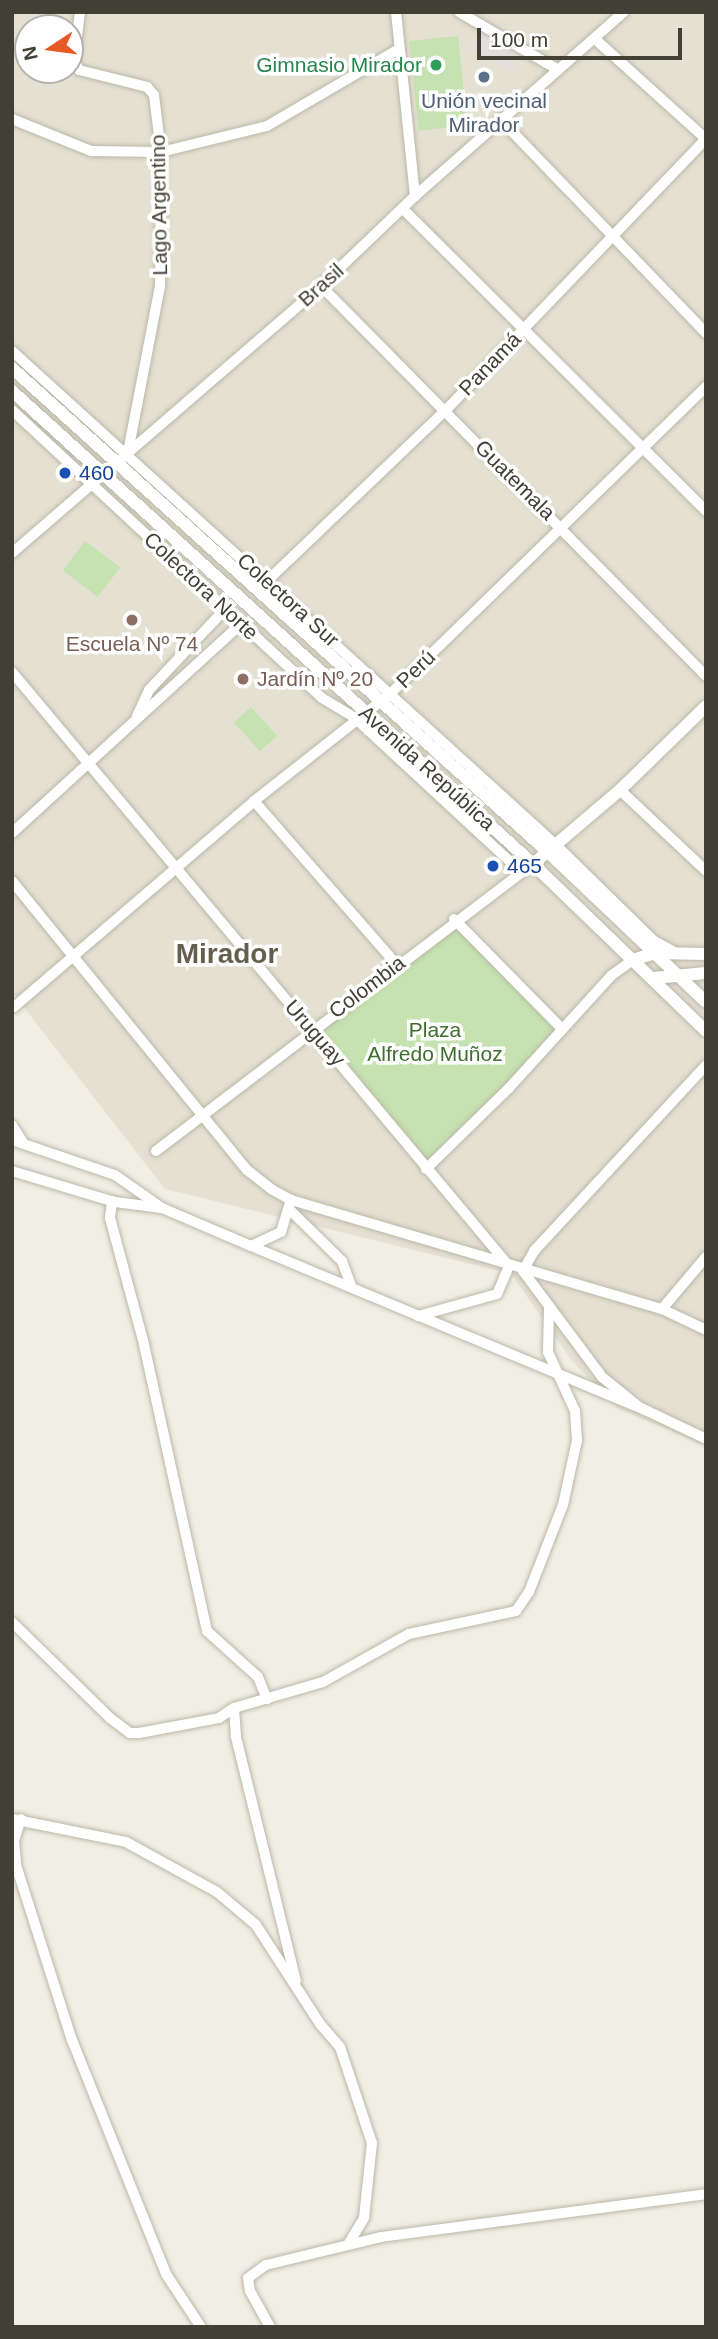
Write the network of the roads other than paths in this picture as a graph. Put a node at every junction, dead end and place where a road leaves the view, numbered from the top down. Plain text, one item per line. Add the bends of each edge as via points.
1 (80, 12) edge
2 (396, 12) edge
3 (459, 12) edge
4 (624, 12) edge
5 (595, 39) junction
6 (399, 49) junction
7 (556, 69) junction
8 (12, 119) edge
9 (500, 119) junction
10 (706, 139) edge
11 (161, 152) junction
12 (415, 196) junction
13 (403, 209) junction
14 (614, 239) junction
15 (321, 286) junction
16 (522, 330) junction
17 (706, 333) edge
18 (12, 352) edge
19 (12, 368) edge
20 (706, 387) edge
21 (12, 391) edge
22 (12, 410) edge
23 (444, 412) junction
24 (643, 446) junction
25 (128, 452) junction
26 (117, 462) junction
27 (103, 475) junction
28 (92, 484) junction
29 (706, 511) edge
30 (561, 527) junction
31 (12, 553) edge
32 (267, 581) junction
33 (225, 608) junction
34 (242, 622) junction
35 (12, 672) edge
36 (706, 676) edge
37 (386, 697) junction
38 (706, 706) edge
39 (360, 715) junction
40 (136, 720) junction
41 (88, 764) junction
42 (620, 790) junction
43 (254, 801) junction
44 (12, 833) edge
45 (552, 849) junction
46 (533, 864) junction
47 (175, 869) junction
48 (519, 870) junction
49 (706, 871) edge
50 (12, 881) edge
51 (454, 919) junction
52 (654, 953) junction
53 (690, 954) junction
54 (706, 954) edge
55 (74, 955) junction
56 (633, 960) junction
57 (397, 965) junction
58 (675, 973) junction
59 (706, 973) edge
60 (653, 978) junction
61 (706, 1002) edge
62 (14, 1007) edge
63 (312, 1028) junction
64 (562, 1029) junction
65 (706, 1031) edge
66 (706, 1065) edge
67 (202, 1113) junction
68 (12, 1125) edge
69 (12, 1140) edge
70 (24, 1144) junction
71 (156, 1151) dead end
72 (426, 1169) junction
73 (12, 1171) edge
74 (112, 1201) junction
75 (290, 1204) junction
76 (162, 1208) junction
77 (251, 1246) junction
78 (706, 1257) edge
79 (509, 1266) junction
80 (523, 1270) junction
81 (351, 1286) junction
82 (549, 1308) junction
83 (662, 1309) junction
84 (418, 1316) junction
85 (706, 1330) edge
86 (556, 1375) junction
87 (649, 1412) junction
88 (706, 1439) edge
89 (12, 1622) edge
90 (267, 1699) junction
91 (234, 1708) junction
92 (17, 1819) edge
93 (298, 1991) junction
94 (706, 2194) edge
95 (348, 2245) junction
96 (201, 2327) edge
97 (270, 2327) edge

1 - 11 street, Lago Argentino via 74,60 79,70 147,87 154,95
2 - 6 street
3 - 7 street
4 - 5 street, Brasil
5 - 7 street, Brasil
5 - 10 street
6 - 11 street via 267,126
6 - 12 street
7 - 9 street, Brasil
8 - 11 street via 91,151
9 - 12 street, Brasil
9 - 14 street
10 - 14 street, Panamá
11 - 25 street, Lago Argentino via 160,286
12 - 13 street, Brasil
13 - 15 street, Brasil
13 - 16 street
14 - 16 street, Panamá
14 - 17 street
15 - 23 street, Guatemala
15 - 25 street, Brasil
16 - 23 street, Panamá
16 - 24 street
18 - 25 street, Colectora Sur
19 - 26 street, Avenida República
20 - 24 street, Perú
21 - 27 street, Avenida República
22 - 28 street, Colectora Norte
23 - 30 street, Guatemala
23 - 32 street, Panamá
24 - 29 street
24 - 30 street, Perú
25 - 26 street, Brasil
25 - 32 street, Colectora Sur
26 - 27 street, Brasil
26 - 37 street, Avenida República
27 - 28 street, Brasil
27 - 39 street, Avenida República
28 - 31 street, Brasil
28 - 33 street, Colectora Norte
30 - 36 street, Guatemala
30 - 37 street, Perú
32 - 37 street, Colectora Sur
33 - 34 street, Colectora Norte
33 - 40 street via 149,690
34 - 39 street, Colectora Norte via 322,698
34 - 40 street
35 - 41 street, Uruguay
37 - 39 street, Perú
37 - 45 street, Avenida República
38 - 42 street
39 - 43 street, Perú
39 - 46 street, Avenida República
39 - 48 street, Colectora Norte
40 - 41 street
41 - 44 street
41 - 47 street, Uruguay
42 - 45 street
42 - 49 street
43 - 47 street, Perú
43 - 57 street
45 - 46 street
45 - 52 street, Avenida República
45 - 53 street via 654,941
46 - 48 street, Colombia
46 - 56 street, Avenida República
47 - 55 street, Perú
47 - 63 street, Uruguay
48 - 51 street, Colombia
50 - 55 street
51 - 57 street, Colombia
51 - 64 street
52 - 53 street
52 - 56 street
52 - 58 street, Avenida República
53 - 54 street
55 - 62 street, Perú
55 - 67 street
56 - 60 street, Avenida República
56 - 64 street
57 - 63 street, Colombia
58 - 59 street
58 - 60 street
58 - 61 street, Avenida República
60 - 65 street, Avenida República
63 - 67 street, Colombia
63 - 72 street, Uruguay
64 - 72 street
66 - 80 street via 534,1251
67 - 71 street, Colombia
67 - 75 street via 247,1170
68 - 70 street
69 - 70 street
70 - 76 street via 115,1175
72 - 79 street, Uruguay
73 - 74 street
74 - 76 street
74 - 90 street via 110,1218 143,1340 207,1631 258,1677
75 - 77 street via 281,1231
75 - 79 street
75 - 81 street via 342,1261
76 - 77 street
77 - 81 street
78 - 83 street
79 - 80 street
79 - 84 street via 497,1294
80 - 82 street
80 - 83 street
81 - 84 street
82 - 86 street via 548,1352
82 - 87 street via 602,1377
83 - 85 street
84 - 86 street
86 - 87 street
86 - 90 street via 575,1410 574,1467 522,1606 409,1634 333,1678
87 - 88 street
89 - 91 street via 130,1732 201,1723
90 - 91 street
91 - 93 street via 236,1737
92 - 93 street via 126,1842 217,1892 256,1925
92 - 96 street via 16,1865 72,2040 166,2274
93 - 95 street via 343,2053 374,2155 364,2218
94 - 95 street
95 - 97 street via 266,2265 248,2278 250,2291

